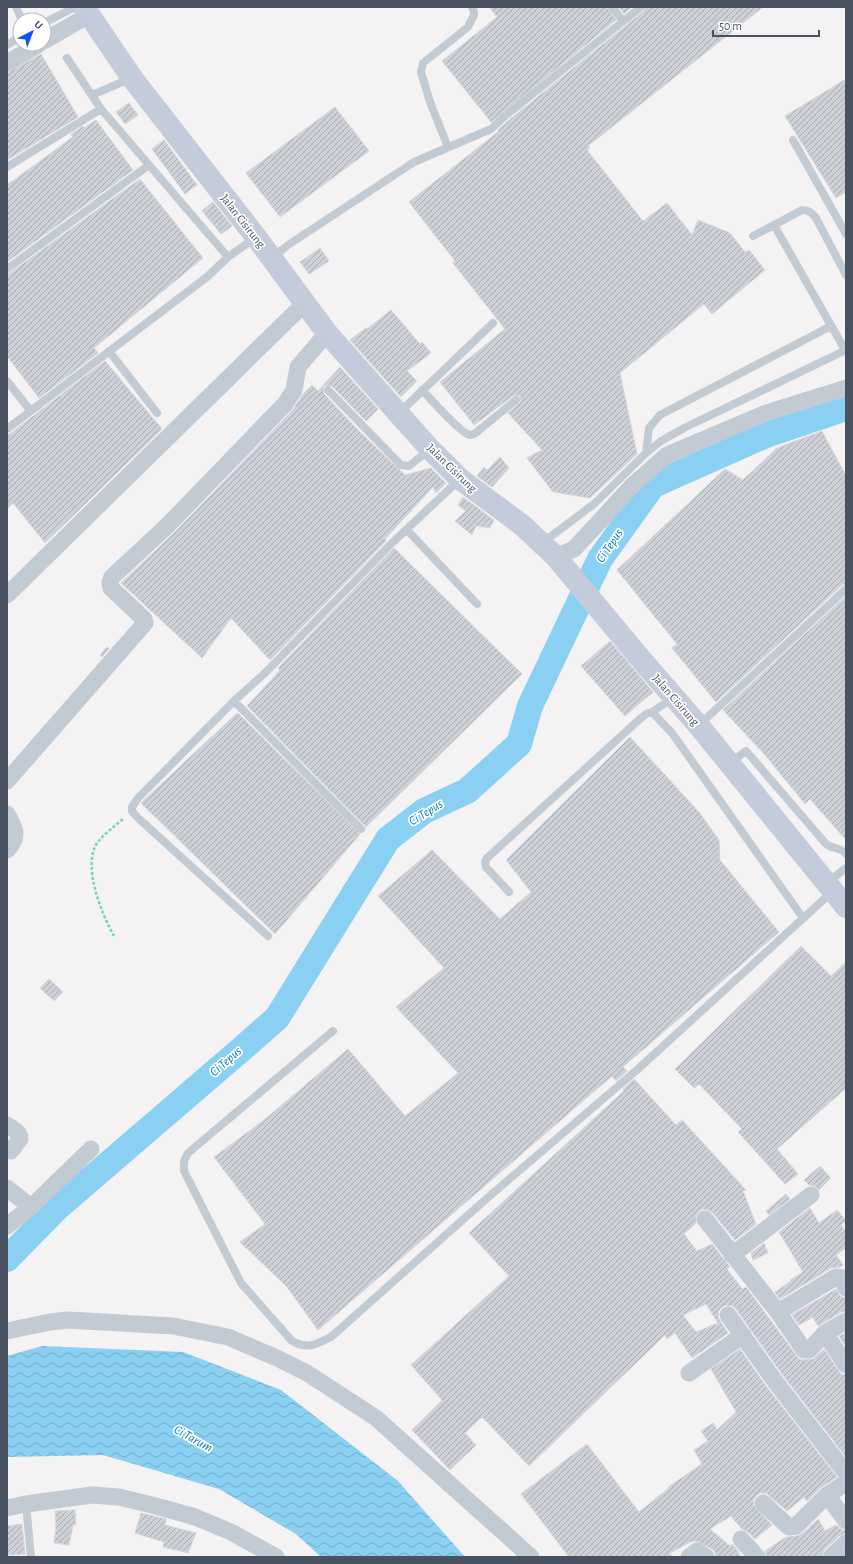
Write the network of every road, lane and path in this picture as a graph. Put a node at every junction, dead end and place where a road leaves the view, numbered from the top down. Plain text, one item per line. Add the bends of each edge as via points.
1 (472, 7) edge
2 (612, 7) edge
3 (641, 7) edge
4 (83, 10) edge
5 (52, 20) edge
6 (623, 21) junction
7 (52, 35) edge
8 (26, 52) edge
9 (68, 58) dead end
10 (7, 63) edge
11 (132, 78) junction
12 (92, 95) junction
13 (101, 109) junction
14 (793, 140) dead end
15 (448, 147) junction
16 (149, 165) junction
17 (7, 167) edge
18 (774, 225) junction
19 (846, 234) edge
20 (753, 236) dead end
21 (256, 237) junction
22 (228, 257) junction
23 (271, 258) junction
24 (7, 269) edge
25 (846, 275) edge
26 (305, 303) junction
27 (493, 323) dead end
28 (831, 326) junction
29 (327, 333) junction
30 (845, 350) edge
31 (110, 351) junction
32 (7, 380) edge
33 (846, 388) edge
34 (328, 390) dead end
35 (422, 390) junction
36 (516, 400) dead end
37 (30, 410) junction
38 (157, 412) dead end
39 (399, 413) junction
40 (7, 429) edge
41 (430, 449) junction
42 (646, 453) junction
43 (460, 479) junction
44 (407, 530) junction
45 (555, 557) junction
46 (846, 589) edge
47 (7, 595) edge
48 (477, 604) dead end
49 (674, 698) junction
50 (234, 701) junction
51 (652, 712) junction
52 (699, 726) junction
53 (729, 763) junction
54 (7, 781) edge
55 (132, 811) junction
56 (7, 814) edge
57 (361, 829) dead end
58 (7, 850) edge
59 (846, 854) edge
60 (846, 868) edge
61 (509, 892) dead end
62 (835, 893) edge
63 (802, 918) junction
64 (114, 936) dead end
65 (268, 936) dead end
66 (333, 1031) dead end
67 (7, 1125) edge
68 (91, 1149) dead end
69 (11, 1151) dead end
70 (7, 1188) edge
71 (811, 1195) dead end
72 (31, 1207) junction
73 (705, 1219) dead end
74 (7, 1226) edge
75 (732, 1255) junction
76 (846, 1288) edge
77 (778, 1312) junction
78 (728, 1315) dead end
79 (846, 1321) edge
80 (7, 1332) edge
81 (825, 1333) junction
82 (743, 1335) junction
83 (846, 1365) edge
84 (689, 1373) dead end
85 (846, 1473) edge
86 (846, 1483) edge
87 (827, 1495) junction
88 (764, 1503) dead end
89 (26, 1504) junction
90 (7, 1508) edge
91 (846, 1521) edge
92 (741, 1539) dead end
93 (846, 1543) edge
94 (31, 1557) edge
95 (276, 1557) edge
96 (531, 1557) edge
97 (689, 1557) edge
98 (706, 1557) edge
99 (757, 1557) edge
100 (831, 1557) edge

1 - 15 lane via 474,15 468,27 423,63 421,72
2 - 6 lane
3 - 6 lane
4 - 5 lane
4 - 7 street
4 - 11 main road, Jalan Cisirung
6 - 15 lane via 491,129
8 - 10 street
9 - 12 lane
11 - 12 lane
11 - 21 main road, Jalan Cisirung
12 - 13 lane
13 - 16 lane
13 - 17 lane
14 - 19 lane
15 - 23 lane via 414,162
16 - 22 lane
16 - 24 lane
18 - 20 lane
18 - 25 lane via 802,210 811,212
18 - 28 lane
21 - 22 lane
21 - 23 main road, Jalan Cisirung
22 - 31 lane via 207,277
23 - 26 main road, Jalan Cisirung
26 - 29 main road, Jalan Cisirung
26 - 47 street
27 - 35 lane
28 - 30 lane
28 - 42 lane via 660,415 649,428
29 - 39 main road, Jalan Cisirung
29 - 54 street via 298,367 294,390 285,404 167,526 112,577 111,588 144,619 145,623
30 - 42 lane via 684,428
31 - 37 lane
31 - 38 lane
32 - 37 lane
33 - 45 street via 766,413 667,455 633,485 574,549
34 - 41 lane via 401,465 409,466
35 - 36 lane via 469,435 474,434
35 - 39 lane
37 - 40 lane
39 - 41 main road, Jalan Cisirung
41 - 43 main road, Jalan Cisirung
42 - 45 lane via 594,504
43 - 44 lane
43 - 45 main road, Jalan Cisirung via 522,526
44 - 48 lane
44 - 50 lane
45 - 49 main road, Jalan Cisirung
46 - 52 lane
49 - 51 lane
49 - 52 main road, Jalan Cisirung
50 - 55 lane via 138,798
50 - 57 lane
51 - 61 lane via 641,718 487,858 486,867
51 - 63 lane via 672,733
52 - 53 main road, Jalan Cisirung
53 - 59 lane via 746,751 826,844
53 - 62 main road, Jalan Cisirung
55 - 64 path via 96,844 91,863 96,896
55 - 65 lane
56 - 58 street via 14,826 15,835 12,845
60 - 62 lane
62 - 63 lane
63 - 66 lane via 638,1069 330,1337 311,1346 292,1341 241,1283 184,1171 184,1161 188,1153
67 - 69 street via 20,1137
68 - 72 street
70 - 72 street
71 - 75 street
72 - 74 street
73 - 75 street
75 - 77 street
76 - 77 street via 842,1278 836,1277
77 - 81 street via 805,1351
78 - 82 street
79 - 81 street
80 - 96 street via 68,1320 173,1326 228,1338 277,1358 307,1373 376,1418
81 - 83 street
82 - 84 street
82 - 85 street via 774,1380
86 - 87 street
87 - 88 street via 792,1528
87 - 91 street
89 - 90 street
89 - 94 lane
89 - 95 street via 92,1495 120,1497 195,1517 231,1532
92 - 99 street
93 - 100 street
97 - 98 street via 697,1551

